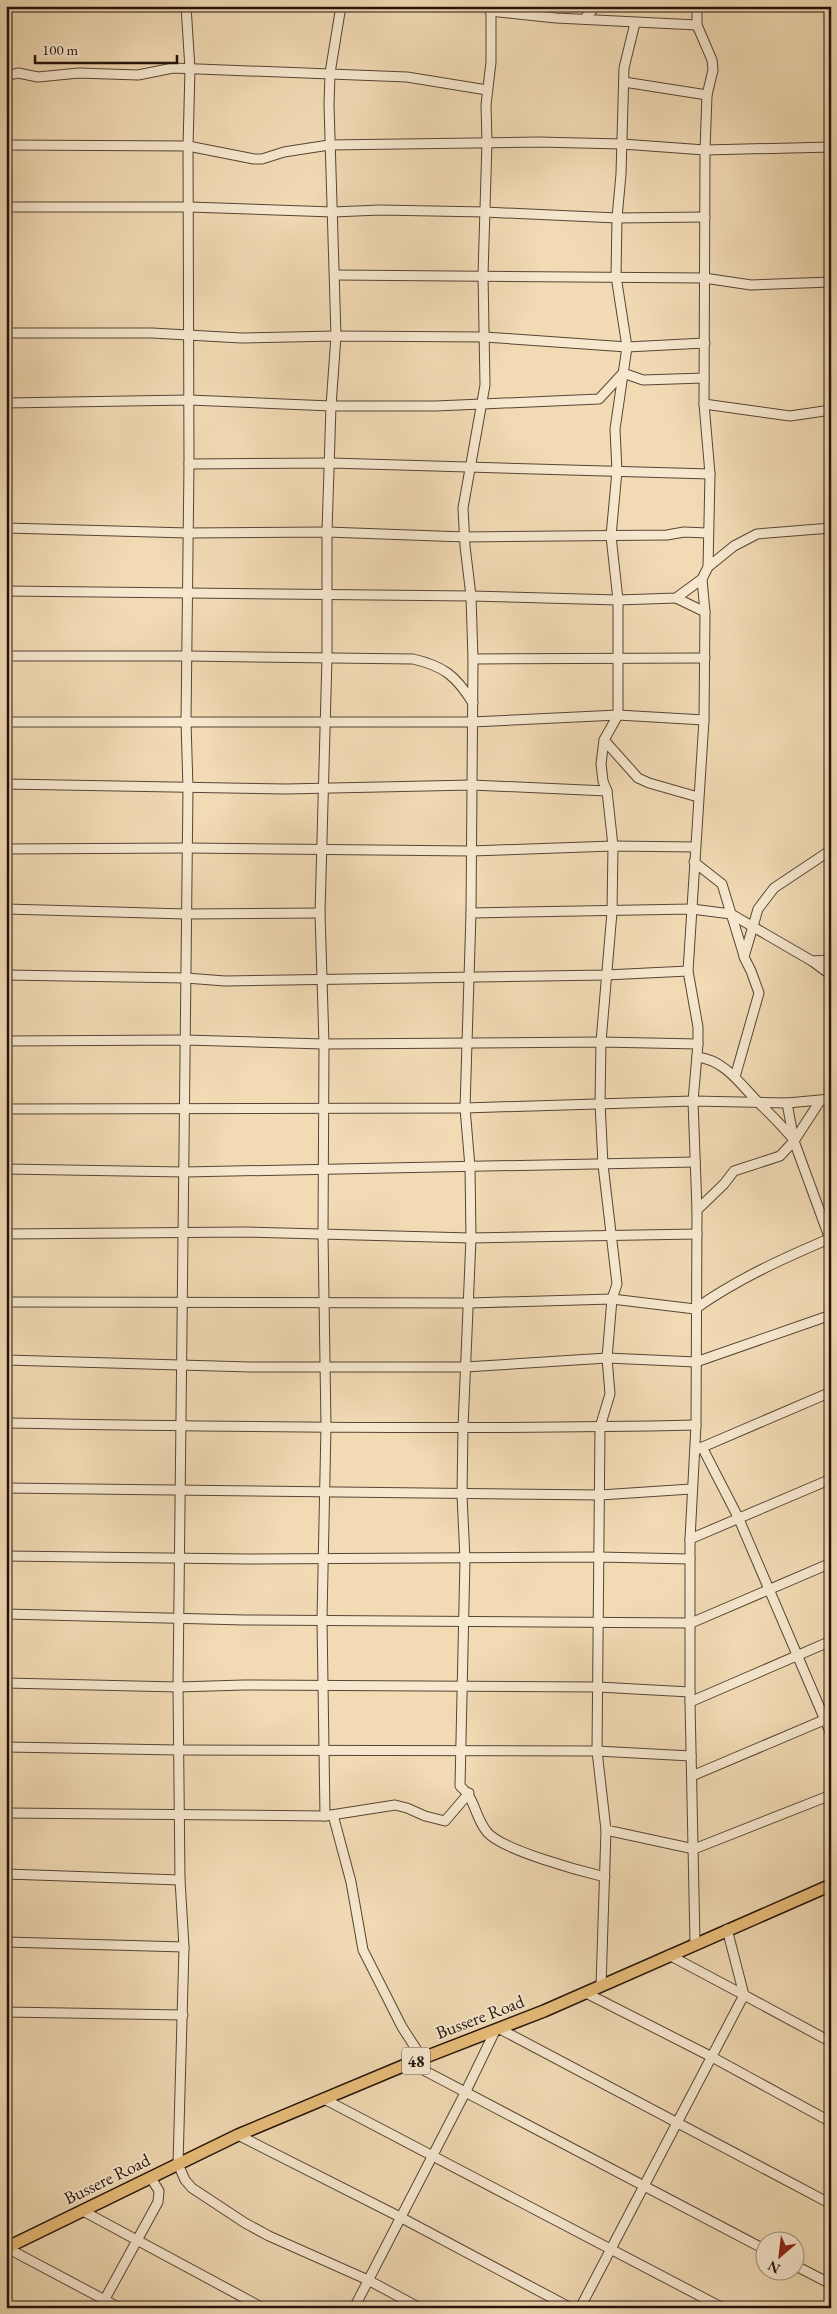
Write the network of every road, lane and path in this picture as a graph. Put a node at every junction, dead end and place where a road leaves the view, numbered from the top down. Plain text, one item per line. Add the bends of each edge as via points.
1 (186, 6) edge
2 (341, 6) edge
3 (596, 6) edge
4 (697, 6) edge
5 (490, 8) edge
6 (584, 18) junction
7 (635, 22) junction
8 (697, 26) junction
9 (190, 69) junction
10 (330, 74) junction
11 (6, 76) edge
12 (624, 82) junction
13 (487, 90) junction
14 (707, 95) junction
15 (487, 142) junction
16 (622, 144) junction
17 (6, 145) edge
18 (329, 145) junction
19 (188, 146) junction
20 (831, 147) edge
21 (705, 150) junction
22 (6, 207) edge
23 (189, 207) junction
24 (333, 212) junction
25 (485, 212) junction
26 (705, 217) junction
27 (617, 218) junction
28 (336, 275) junction
29 (483, 275) junction
30 (616, 276) junction
31 (704, 278) junction
32 (831, 282) edge
33 (6, 333) edge
34 (190, 335) junction
35 (336, 336) junction
36 (485, 337) junction
37 (705, 343) junction
38 (627, 347) junction
39 (623, 373) junction
40 (704, 378) junction
41 (189, 400) junction
42 (6, 403) edge
43 (704, 404) junction
44 (331, 406) junction
45 (482, 406) junction
46 (831, 410) edge
47 (331, 463) junction
48 (190, 464) junction
49 (469, 467) junction
50 (617, 471) junction
51 (710, 474) junction
52 (6, 528) edge
53 (831, 528) edge
54 (188, 532) junction
55 (327, 532) junction
56 (707, 533) junction
57 (611, 536) junction
58 (465, 537) junction
59 (708, 567) junction
60 (702, 579) junction
61 (6, 592) edge
62 (188, 592) junction
63 (326, 594) junction
64 (471, 596) junction
65 (676, 598) junction
66 (618, 600) junction
67 (705, 612) junction
68 (6, 656) edge
69 (188, 656) junction
70 (327, 657) junction
71 (705, 658) junction
72 (473, 659) junction
73 (617, 660) junction
74 (473, 703) junction
75 (618, 715) junction
76 (704, 720) junction
77 (6, 722) edge
78 (186, 722) junction
79 (325, 722) junction
80 (472, 722) junction
81 (604, 740) junction
82 (6, 784) edge
83 (472, 785) junction
84 (188, 788) junction
85 (323, 788) junction
86 (608, 791) junction
87 (698, 797) junction
88 (613, 846) junction
89 (695, 847) junction
90 (187, 848) junction
91 (6, 849) edge
92 (322, 850) junction
93 (831, 850) edge
94 (472, 852) junction
95 (694, 862) junction
96 (6, 909) edge
97 (692, 909) junction
98 (612, 912) junction
99 (320, 913) junction
100 (471, 913) junction
101 (186, 914) junction
102 (731, 914) junction
103 (753, 926) junction
104 (744, 956) junction
105 (831, 960) edge
106 (812, 961) junction
107 (688, 971) junction
108 (606, 975) junction
109 (831, 975) edge
110 (6, 976) edge
111 (186, 978) junction
112 (468, 978) junction
113 (322, 979) junction
114 (185, 1040) junction
115 (6, 1041) edge
116 (601, 1042) junction
117 (324, 1044) junction
118 (466, 1044) junction
119 (698, 1044) junction
120 (697, 1057) junction
121 (735, 1077) junction
122 (831, 1099) edge
123 (692, 1101) junction
124 (820, 1101) junction
125 (758, 1102) junction
126 (600, 1103) junction
127 (788, 1103) junction
128 (466, 1108) junction
129 (6, 1109) edge
130 (324, 1109) junction
131 (185, 1110) junction
132 (794, 1141) junction
133 (694, 1162) junction
134 (603, 1165) junction
135 (470, 1167) junction
136 (6, 1169) edge
137 (323, 1170) junction
138 (184, 1172) junction
139 (697, 1210) junction
140 (6, 1234) edge
141 (184, 1234) junction
142 (612, 1234) junction
143 (697, 1234) junction
144 (323, 1235) junction
145 (471, 1238) junction
146 (830, 1239) edge
147 (612, 1298) junction
148 (6, 1302) edge
149 (183, 1302) junction
150 (324, 1302) junction
151 (470, 1303) junction
152 (695, 1309) junction
153 (831, 1315) edge
154 (607, 1358) junction
155 (6, 1360) edge
156 (696, 1362) junction
157 (180, 1364) junction
158 (325, 1366) junction
159 (465, 1367) junction
160 (831, 1392) edge
161 (6, 1423) edge
162 (696, 1425) junction
163 (180, 1426) junction
164 (326, 1426) junction
165 (463, 1427) junction
166 (600, 1427) junction
167 (698, 1449) junction
168 (831, 1479) edge
169 (6, 1488) edge
170 (691, 1489) junction
171 (180, 1491) junction
172 (325, 1492) junction
173 (462, 1494) junction
174 (600, 1495) junction
175 (738, 1517) junction
176 (690, 1539) junction
177 (6, 1556) edge
178 (599, 1557) junction
179 (180, 1558) junction
180 (325, 1558) junction
181 (465, 1559) junction
182 (690, 1559) junction
183 (831, 1563) edge
184 (769, 1590) junction
185 (6, 1614) edge
186 (179, 1619) junction
187 (322, 1620) junction
188 (463, 1621) junction
189 (598, 1623) junction
190 (691, 1623) junction
191 (831, 1640) edge
192 (797, 1655) junction
193 (6, 1683) edge
194 (323, 1686) junction
195 (462, 1686) junction
196 (178, 1687) junction
197 (598, 1687) junction
198 (690, 1697) junction
199 (828, 1718) edge
200 (831, 1734) edge
201 (6, 1747) edge
202 (178, 1750) junction
203 (324, 1750) junction
204 (597, 1751) junction
205 (461, 1752) junction
206 (691, 1756) junction
207 (692, 1776) junction
208 (469, 1794) junction
209 (831, 1795) edge
210 (6, 1812) edge
211 (180, 1813) junction
212 (329, 1815) junction
213 (606, 1830) junction
214 (694, 1849) junction
215 (6, 1874) edge
216 (605, 1878) junction
217 (180, 1880) junction
218 (831, 1885) edge
219 (727, 1929) junction
220 (6, 1942) edge
221 (695, 1943) junction
222 (184, 1947) junction
223 (669, 1955) junction
224 (601, 1986) junction
225 (586, 1993) junction
226 (744, 1995) junction
227 (6, 2012) edge
228 (183, 2015) junction
229 (497, 2030) junction
230 (831, 2042) edge
231 (712, 2057) junction
232 (422, 2058) junction
233 (410, 2063) junction
234 (466, 2091) junction
235 (324, 2099) junction
236 (831, 2122) edge
237 (677, 2123) junction
238 (238, 2135) junction
239 (430, 2156) junction
240 (178, 2164) junction
241 (151, 2178) junction
242 (644, 2186) junction
243 (831, 2204) edge
244 (83, 2211) junction
245 (400, 2217) junction
246 (136, 2241) junction
247 (754, 2244) edge
248 (7, 2248) edge
249 (612, 2248) junction
250 (804, 2270) edge
251 (368, 2280) junction
252 (831, 2284) edge
253 (102, 2304) edge
254 (831, 2304) edge
255 (120, 2308) edge
256 (263, 2308) edge
257 (354, 2308) edge
258 (420, 2308) edge
259 (571, 2308) edge
260 (580, 2308) edge
261 (723, 2308) edge
262 (829, 2308) edge

1 - 9 street
2 - 10 street
3 - 6 street
4 - 8 street
5 - 6 street via 556,18
5 - 13 street via 491,62
6 - 7 street
7 - 8 street
7 - 12 street via 624,68
8 - 14 street via 712,60
9 - 10 street
9 - 11 street via 157,70 138,75 79,73 38,77 18,73
9 - 19 street
10 - 13 street via 407,78
10 - 18 street
12 - 14 street
12 - 16 street
13 - 15 street
14 - 21 street
15 - 16 street
15 - 18 street
15 - 25 street
16 - 21 street
16 - 27 street
17 - 19 street
18 - 19 street via 262,159
18 - 24 street
19 - 23 street
20 - 21 street
21 - 26 street
22 - 23 street
23 - 24 street
23 - 34 street
24 - 25 street
24 - 28 street
25 - 27 street
25 - 29 street
26 - 27 street
26 - 31 street
27 - 30 street
28 - 29 street
28 - 35 street
29 - 30 street
29 - 36 street
30 - 31 street
30 - 38 street
31 - 32 street via 751,285
31 - 37 street
33 - 34 street
34 - 35 street via 241,338
34 - 41 street
35 - 36 street
35 - 44 street
36 - 38 street
36 - 45 street
37 - 38 street
37 - 40 street
38 - 39 street
39 - 40 street via 643,380
39 - 45 street via 598,399
39 - 50 street via 615,429
40 - 43 street
41 - 42 street
41 - 44 street
41 - 48 street
43 - 46 street via 790,416
43 - 51 street
44 - 45 street
44 - 47 street
45 - 49 street
47 - 48 street
47 - 49 street
47 - 55 street
48 - 54 street
49 - 50 street
49 - 58 street via 464,508
50 - 51 street
50 - 57 street
51 - 56 street
52 - 54 street
53 - 59 street via 757,534 734,546
54 - 55 street
54 - 62 street
55 - 58 street
55 - 63 street
56 - 57 street
56 - 59 street
57 - 58 street
57 - 66 street
58 - 64 street
59 - 60 street
60 - 65 street
60 - 67 street
61 - 62 street
62 - 63 street
62 - 69 street
63 - 64 street
63 - 70 street
64 - 66 street
64 - 72 street
65 - 66 street
65 - 67 street
66 - 73 street
67 - 71 street
68 - 69 street
69 - 70 street
69 - 78 street
70 - 74 street via 431,663 451,673
70 - 79 street
71 - 73 street
71 - 76 street
72 - 73 street
72 - 74 street
73 - 75 street
74 - 80 street
75 - 76 street
75 - 80 street
75 - 81 street
76 - 87 street
77 - 78 street
78 - 79 street
78 - 84 street
79 - 80 street
79 - 85 street
80 - 83 street
81 - 86 street via 601,764
81 - 87 street via 638,778
82 - 84 street
83 - 85 street
83 - 86 street
83 - 94 street
84 - 85 street
84 - 90 street
85 - 92 street
86 - 88 street
87 - 89 street
88 - 89 street
88 - 94 street
88 - 98 street
89 - 95 street
90 - 91 street
90 - 92 street
90 - 101 street
92 - 94 street
92 - 99 street
93 - 103 street via 774,888 758,908
94 - 100 street
95 - 97 street
95 - 102 street via 722,884
96 - 101 street
97 - 98 street
97 - 102 street
97 - 107 street
98 - 100 street
98 - 108 street
99 - 101 street
99 - 113 street
100 - 112 street
101 - 111 street
102 - 103 street
102 - 104 street
103 - 104 street
103 - 106 street
104 - 121 street via 759,994
105 - 106 street
106 - 109 street
107 - 108 street
107 - 119 street
108 - 112 street
108 - 116 street
110 - 111 street
111 - 113 street via 225,981
111 - 114 street
112 - 113 street
112 - 118 street
113 - 117 street
114 - 115 street
114 - 117 street
114 - 131 street
116 - 118 street
116 - 119 street
116 - 126 street
117 - 118 street
117 - 130 street
118 - 128 street
119 - 120 street
120 - 121 street via 726,1068
120 - 123 street
121 - 125 street
122 - 124 street
123 - 125 street
123 - 126 street
123 - 133 street
124 - 127 street
124 - 132 street
125 - 127 street
125 - 132 street via 780,1121
126 - 128 street
126 - 134 street
127 - 132 street
128 - 130 street
128 - 135 street
129 - 131 street
130 - 131 street
130 - 137 street
131 - 138 street
132 - 139 street via 780,1156 734,1171
132 - 146 street
133 - 134 street
133 - 139 street
134 - 135 street
134 - 142 street
135 - 137 street
135 - 145 street
136 - 138 street
137 - 138 street
137 - 144 street
138 - 141 street
139 - 143 street
140 - 141 street
141 - 144 street
141 - 149 street
142 - 143 street
142 - 145 street
142 - 147 street via 617,1284
143 - 152 street
144 - 145 street
144 - 150 street
145 - 151 street
146 - 152 street via 757,1272
147 - 151 street
147 - 152 street
147 - 154 street
148 - 149 street
149 - 150 street
149 - 157 street
150 - 151 street
150 - 158 street
151 - 159 street
152 - 156 street
153 - 156 street
154 - 156 street
154 - 159 street
154 - 166 street via 610,1394
155 - 157 street
156 - 162 street
157 - 158 street
157 - 163 street
158 - 159 street
158 - 164 street
159 - 165 street
160 - 167 street
161 - 163 street
162 - 166 street
162 - 167 street
163 - 164 street
163 - 171 street
164 - 165 street
164 - 172 street
165 - 166 street
165 - 173 street
166 - 174 street
167 - 170 street
167 - 175 street
168 - 175 street
169 - 171 street
170 - 174 street
170 - 176 street
171 - 172 street
171 - 179 street
172 - 173 street
172 - 180 street
173 - 174 street
173 - 181 street
174 - 178 street
175 - 176 street
175 - 184 street
176 - 182 street
177 - 179 street
178 - 181 street
178 - 182 street
178 - 189 street
179 - 180 street
179 - 186 street
180 - 181 street
180 - 187 street
181 - 188 street
182 - 190 street
183 - 184 street
184 - 190 street
184 - 192 street
185 - 186 street
186 - 187 street
186 - 196 street
187 - 188 street
187 - 194 street
188 - 189 street
188 - 195 street
189 - 190 street
189 - 197 street
190 - 198 street
191 - 192 street
192 - 198 street
192 - 199 street
193 - 196 street
194 - 195 street
194 - 196 street
194 - 203 street
195 - 197 street
195 - 205 street
196 - 202 street
197 - 198 street
197 - 204 street
198 - 206 street
199 - 200 street
199 - 207 street
201 - 202 street
202 - 203 street
202 - 211 street
203 - 205 street
203 - 212 street
204 - 205 street
204 - 206 street
204 - 213 street
205 - 208 street via 460,1786
206 - 207 street
207 - 214 street
208 - 212 street via 445,1821 395,1804
208 - 216 street via 479,1821 488,1834 532,1855
209 - 214 street
210 - 211 street
211 - 212 street
211 - 217 street
212 - 232 street via 351,1882 363,1950 402,2027
213 - 214 street
213 - 216 street
214 - 221 street
215 - 217 street
216 - 224 street
217 - 222 street
218 - 219 main road, Bussere Road / 48
219 - 221 main road, Bussere Road / 48
219 - 226 street
220 - 222 street
221 - 223 main road, Bussere Road / 48
222 - 228 street
223 - 224 main road, Bussere Road / 48
223 - 226 street
224 - 225 main road, Bussere Road / 48
225 - 229 main road, Bussere Road / 48
225 - 231 street
226 - 230 street
226 - 231 street
227 - 228 street
228 - 240 street
229 - 232 main road, Bussere Road / 48
229 - 234 street
229 - 237 street
231 - 236 street
231 - 237 street
232 - 233 main road, Bussere Road / 48
233 - 234 street
233 - 235 main road, Bussere Road / 48
234 - 239 street
234 - 242 street
235 - 238 main road, Bussere Road / 48
235 - 239 street
237 - 242 street
237 - 243 street
238 - 240 main road, Bussere Road / 48
238 - 245 street
239 - 245 street
239 - 249 street
240 - 241 main road, Bussere Road / 48
240 - 251 street via 192,2188 245,2223
241 - 244 main road, Bussere Road / 48
241 - 246 street via 160,2195
242 - 247 street
242 - 249 street
244 - 246 street
244 - 248 main road, Bussere Road / 48
245 - 251 street
245 - 259 street
246 - 253 street
246 - 256 street
248 - 253 street
249 - 260 street
249 - 261 street
250 - 252 street
251 - 257 street
251 - 258 street
253 - 255 street
254 - 262 street

